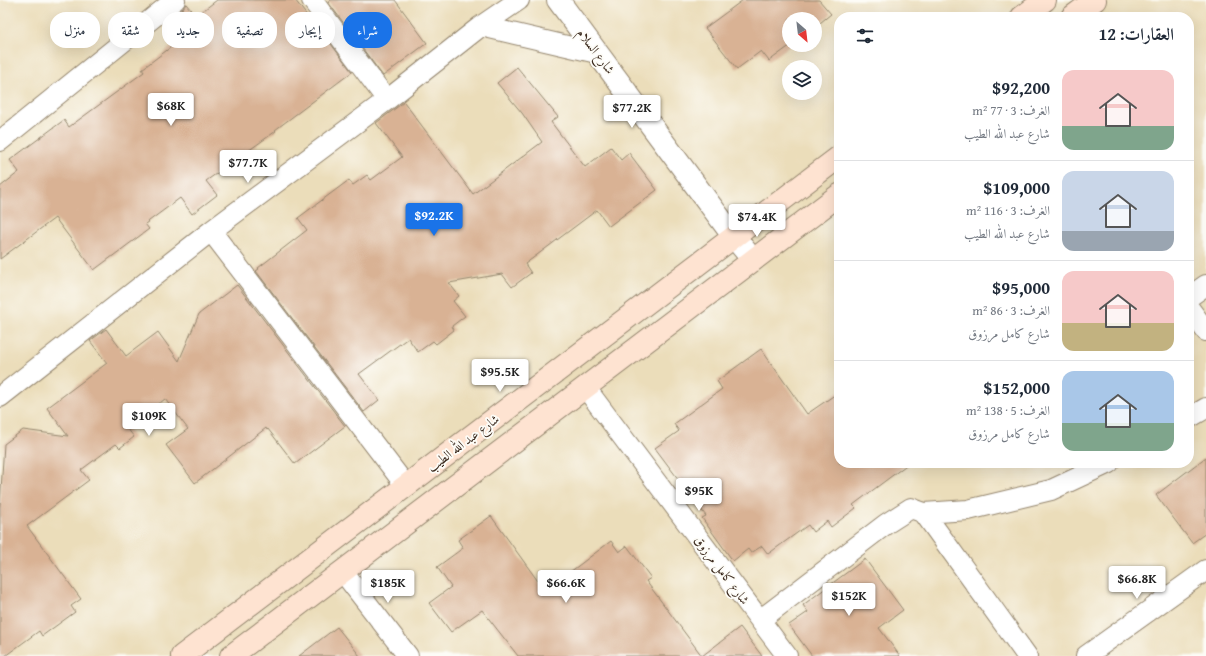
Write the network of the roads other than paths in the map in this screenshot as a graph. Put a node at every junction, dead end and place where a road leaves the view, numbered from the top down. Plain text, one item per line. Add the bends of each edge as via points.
1 (175, 0) edge
2 (312, 0) edge
3 (519, 0) edge
4 (558, 0) edge
5 (1045, 0) edge
6 (1095, 0) edge
7 (1029, 12) edge
8 (1079, 12) edge
9 (481, 26) junction
10 (597, 53) junction
11 (387, 100) junction
12 (0, 141) edge
13 (834, 161) edge
14 (834, 199) edge
15 (211, 231) junction
16 (734, 237) junction
17 (753, 260) junction
18 (1206, 285) edge
19 (1194, 294) edge
20 (1194, 315) edge
21 (1206, 331) edge
22 (585, 388) junction
23 (0, 397) edge
24 (1206, 408) edge
25 (1194, 415) edge
26 (1098, 468) edge
27 (406, 486) junction
28 (924, 513) junction
29 (1206, 570) edge
30 (343, 572) junction
31 (760, 620) junction
32 (182, 656) edge
33 (231, 656) edge
34 (408, 656) edge
35 (787, 656) edge
36 (1027, 656) edge
37 (1086, 656) edge

1 - 12 street
2 - 11 street
3 - 9 street
4 - 10 street, شارع السلام
5 - 7 main road
6 - 8 main road
9 - 10 street
9 - 11 street
10 - 16 street, شارع السلام
11 - 15 street
13 - 16 main road, شارع عبد الله الطيب
14 - 17 main road
15 - 23 street
15 - 27 street
16 - 17 street, شارع السلام
16 - 27 main road, شارع عبد الله الطيب
17 - 22 main road
18 - 19 street
20 - 21 street
22 - 30 main road
22 - 31 street, شارع كامل مرزوق
24 - 25 street
26 - 28 street via 1051,490 968,510
27 - 32 main road, شارع عبد الله الطيب
28 - 31 street via 911,508 886,524
28 - 36 street
29 - 37 street
30 - 33 main road
30 - 34 street
31 - 35 street, شارع كامل مرزوق

